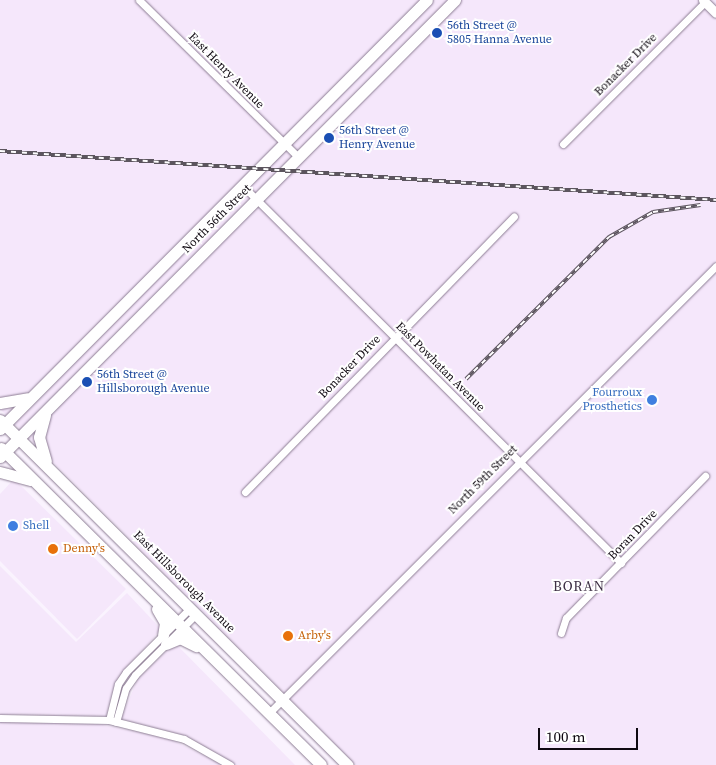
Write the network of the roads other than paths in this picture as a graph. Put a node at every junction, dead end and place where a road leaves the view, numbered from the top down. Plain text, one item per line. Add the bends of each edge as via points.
1 (139, 0) edge
2 (455, 0) edge
3 (426, 1) edge
4 (704, 1) edge
5 (716, 13) edge
6 (439, 16) junction
7 (284, 144) junction
8 (562, 144) dead end
9 (298, 157) junction
10 (243, 186) junction
11 (256, 199) junction
12 (514, 216) dead end
13 (716, 266) edge
14 (394, 337) junction
15 (33, 396) junction
16 (0, 403) edge
17 (48, 408) junction
18 (2, 424) edge
19 (19, 438) junction
20 (2, 452) edge
21 (517, 460) junction
22 (49, 467) junction
23 (0, 472) edge
24 (705, 476) dead end
25 (36, 483) junction
26 (245, 492) dead end
27 (621, 564) junction
28 (140, 585) junction
29 (193, 611) junction
30 (180, 625) junction
31 (561, 633) dead end
32 (165, 639) junction
33 (212, 656) junction
34 (282, 699) junction
35 (269, 713) junction
36 (0, 718) edge
37 (113, 721) junction
38 (230, 765) edge
39 (321, 765) edge
40 (348, 765) edge

1 - 7 street, East Henry Avenue
2 - 6 main road, North 56th Street
3 - 6 main road
3 - 7 main road, North 56th Street
4 - 5 street
4 - 8 street, Bonacker Drive
6 - 9 main road, North 56th Street
7 - 9 street, East Henry Avenue
7 - 10 main road, North 56th Street
9 - 11 main road, North 56th Street
10 - 11 street, East Powhatan Avenue
10 - 15 main road, North 56th Street
11 - 14 street, East Powhatan Avenue
11 - 17 main road, North 56th Street
12 - 14 street, Bonacker Drive
13 - 21 street, North 59th Street
14 - 21 street, East Powhatan Avenue
14 - 26 street, Bonacker Drive
15 - 16 main road via 13,404
15 - 18 main road, North 56th Street
17 - 19 main road, North 56th Street
17 - 22 main road via 39,437
18 - 19 main road, East Hillsborough Avenue
19 - 20 main road, North 56th Street
19 - 22 main road, East Hillsborough Avenue
20 - 25 main road
21 - 27 street, East Powhatan Avenue
21 - 34 street, North 59th Street
22 - 29 main road, East Hillsborough Avenue
23 - 25 main road
24 - 27 street, Boran Drive
25 - 28 main road
27 - 31 street, Boran Drive via 566,618
28 - 30 main road
28 - 32 main road via 162,616
29 - 30 street
29 - 34 main road, East Hillsborough Avenue
30 - 32 street
30 - 33 main road
32 - 33 main road via 185,639
32 - 37 street via 118,684
33 - 35 main road
34 - 35 street, North 59th Street
34 - 40 main road, East Hillsborough Avenue
35 - 39 main road
36 - 37 street
37 - 38 street via 184,739

